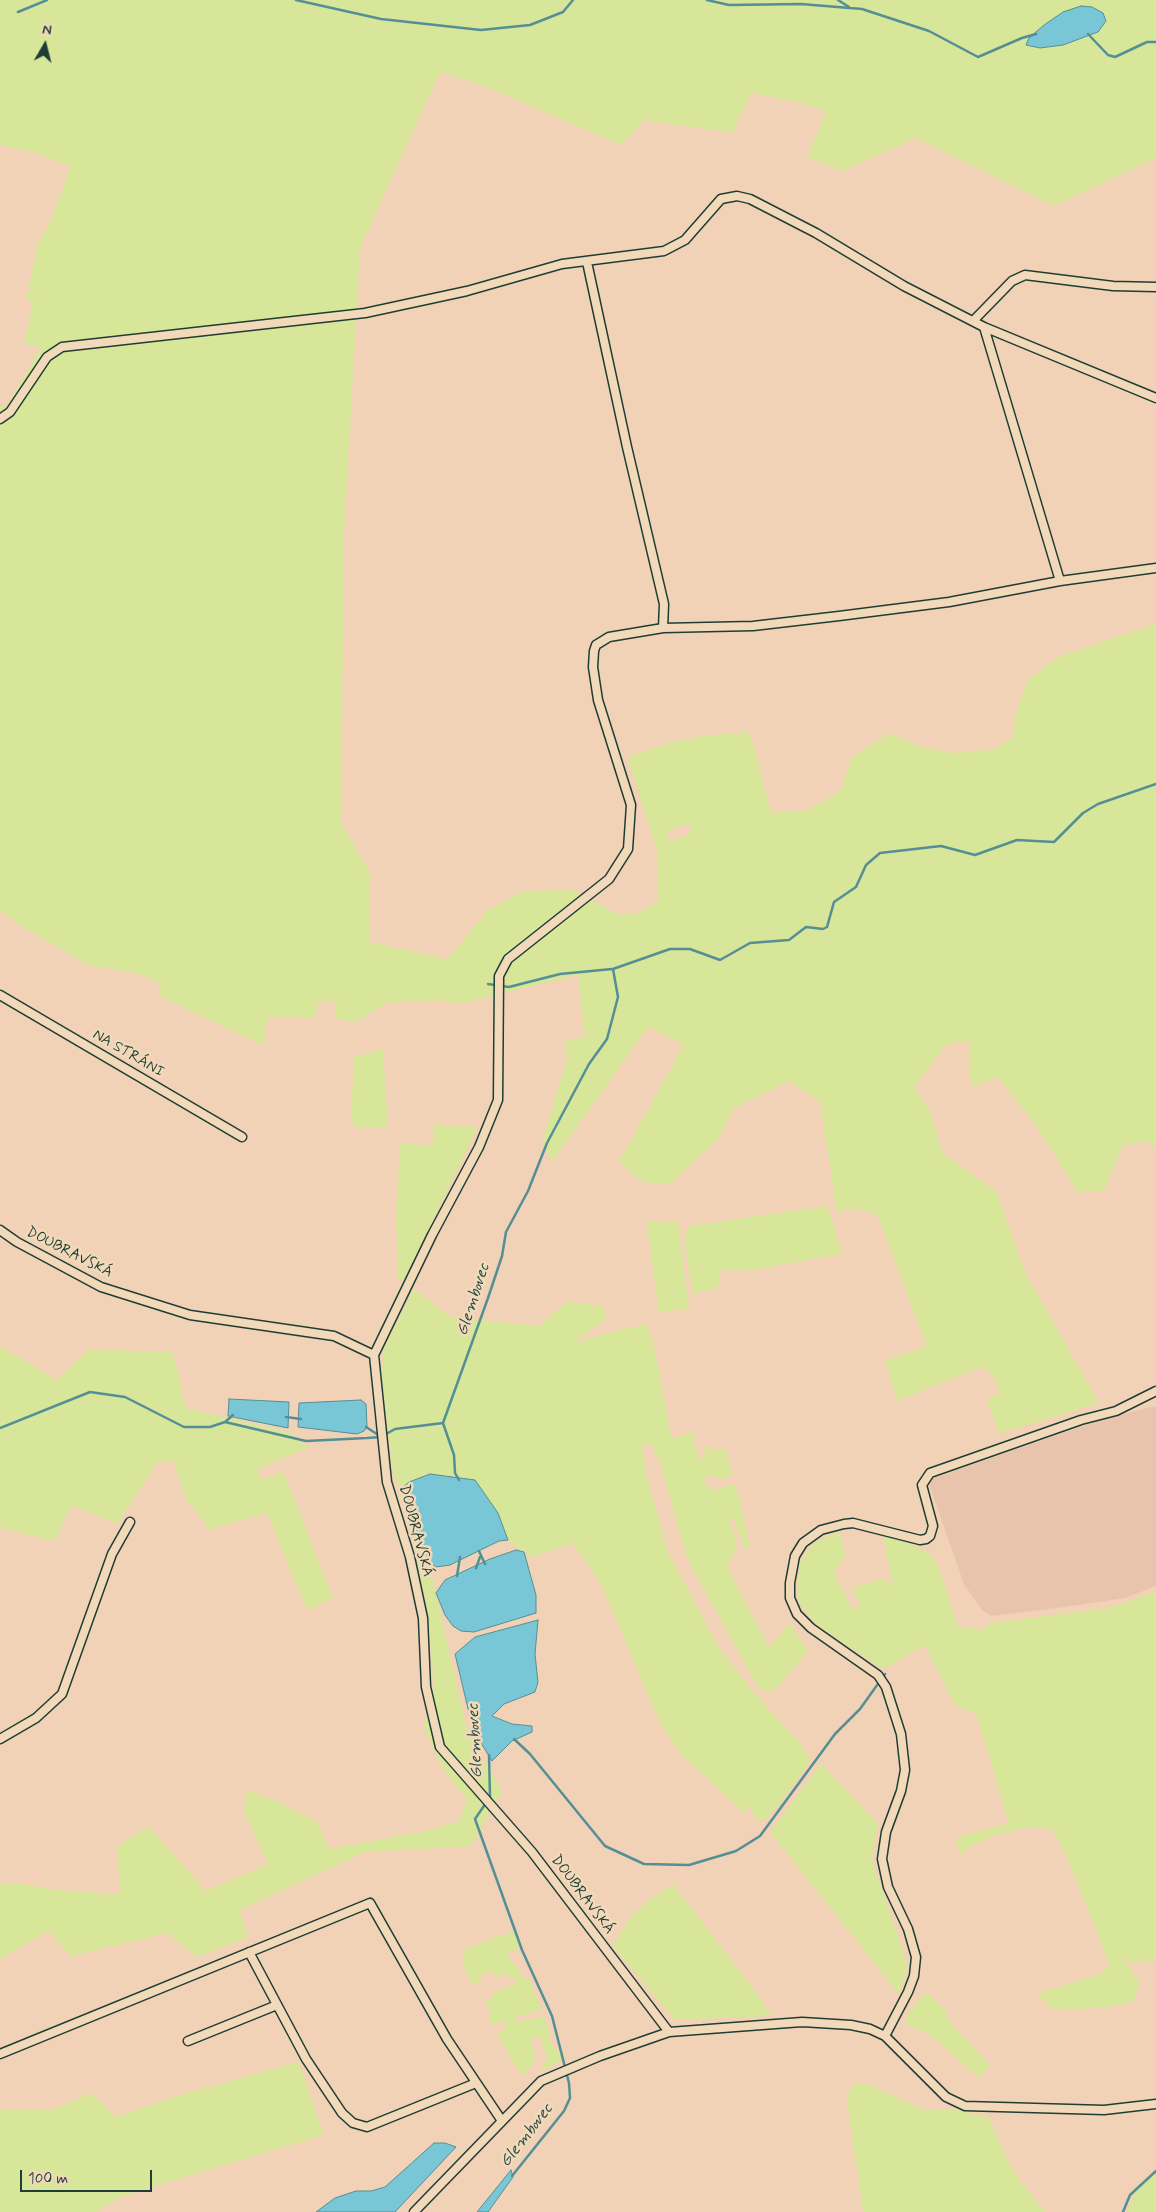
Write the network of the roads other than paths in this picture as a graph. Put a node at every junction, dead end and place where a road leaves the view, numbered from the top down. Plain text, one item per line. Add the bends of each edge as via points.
1 (588, 262) junction
2 (1156, 287) edge
3 (974, 320) junction
4 (984, 327) junction
5 (1156, 398) edge
6 (0, 419) edge
7 (1156, 568) edge
8 (1060, 581) junction
9 (663, 628) junction
10 (0, 995) edge
11 (242, 1137) dead end
12 (0, 1230) edge
13 (374, 1355) junction
14 (1156, 1391) edge
15 (130, 1522) dead end
16 (0, 1739) edge
17 (249, 1952) junction
18 (277, 2005) junction
19 (669, 2032) junction
20 (885, 2036) junction
21 (188, 2041) dead end
22 (0, 2054) edge
23 (476, 2083) junction
24 (1156, 2104) edge
25 (502, 2121) junction
26 (414, 2212) edge

1 - 3 street via 664,251 685,240 721,199 736,196 750,199 816,233 904,286
1 - 6 street via 562,264 467,291 365,313 62,347 47,357 10,412
1 - 9 street via 664,604
2 - 3 street via 1113,286 1025,275 1012,281
3 - 4 street
4 - 5 street
4 - 8 street
7 - 8 street
8 - 9 street via 948,602 839,616 753,626
9 - 13 street via 609,637 596,645 592,667 598,700 631,805 628,849 609,879 508,958 499,976 498,1100 479,1147
10 - 11 street, NA STRÁNI
12 - 13 street, DOUBRAVSKÁ via 101,1287 190,1315 334,1336
13 - 19 street, DOUBRAVSKÁ via 387,1482 414,1574 422,1618 426,1687 440,1747 532,1852
14 - 20 street via 1116,1411 930,1474 922,1485 933,1526 926,1540 853,1523 844,1524 821,1530 803,1543 795,1556 790,1598 798,1614 811,1628 878,1675 886,1687 901,1734 905,1770 886,1832 882,1859 888,1886 908,1929 916,1956 908,1992
15 - 16 street via 112,1554 62,1694 36,1718
17 - 18 street
17 - 22 street
17 - 23 street via 370,1903 446,2039
18 - 21 street
18 - 23 street via 323,2087 353,2123 367,2127
19 - 20 street via 802,2022 870,2029
19 - 25 street via 542,2081
20 - 24 street via 946,2097 965,2106 1104,2110
23 - 25 street
25 - 26 street

